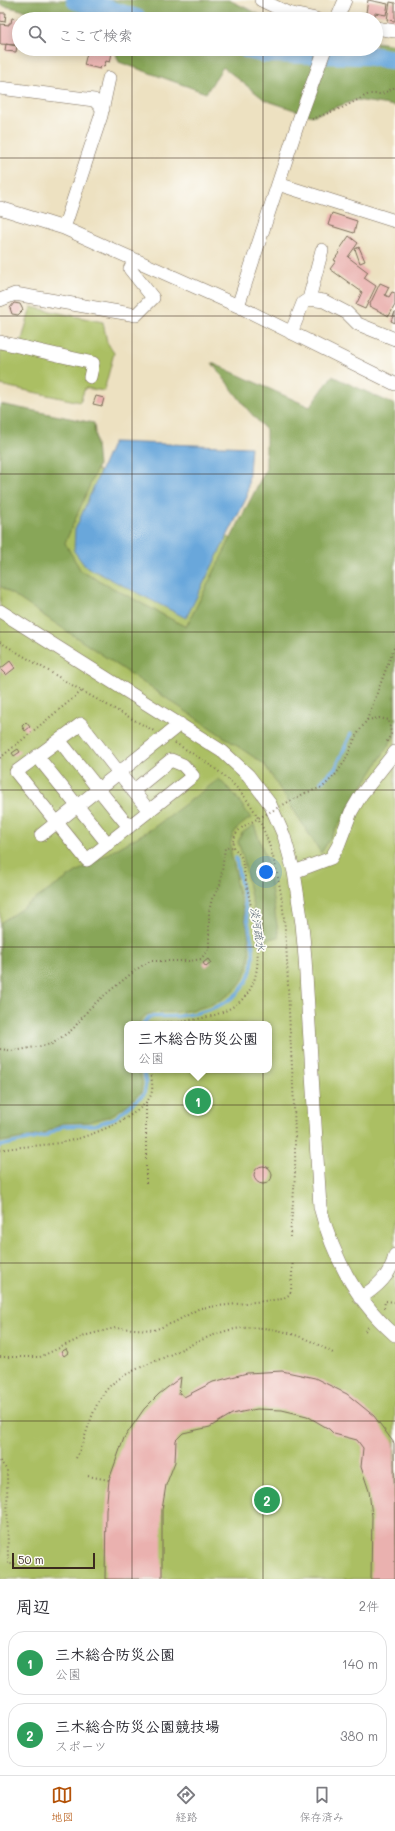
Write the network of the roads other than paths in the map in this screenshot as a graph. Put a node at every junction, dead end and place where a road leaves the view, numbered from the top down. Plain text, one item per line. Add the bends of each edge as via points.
1 (261, 0) edge
2 (345, 0) edge
3 (286, 12) edge
4 (340, 12) edge
5 (383, 29) edge
6 (395, 31) edge
7 (322, 56) edge
8 (109, 78) dead end
9 (0, 88) edge
10 (103, 109) junction
11 (278, 184) junction
12 (0, 208) edge
13 (395, 221) edge
14 (64, 228) junction
15 (322, 250) dead end
16 (134, 261) junction
17 (309, 299) junction
18 (0, 300) edge
19 (238, 306) junction
20 (291, 333) junction
21 (395, 339) edge
22 (0, 342) edge
23 (90, 377) dead end
24 (395, 384) edge
25 (0, 611) edge
26 (180, 724) junction
27 (59, 740) junction
28 (390, 749) edge
29 (37, 756) junction
30 (119, 773) junction
31 (98, 789) junction
32 (134, 791) junction
33 (77, 806) junction
34 (149, 811) junction
35 (57, 822) junction
36 (129, 827) junction
37 (41, 835) dead end
38 (108, 844) junction
39 (294, 872) junction
40 (395, 1255) edge
41 (360, 1298) junction
42 (395, 1335) edge

1 - 3 street
2 - 4 street
5 - 6 street
7 - 11 street
8 - 10 street
9 - 10 street via 94,100
10 - 14 street
11 - 13 street
11 - 19 street
12 - 14 street
14 - 16 street
15 - 17 street
16 - 18 street via 130,269 153,298 136,316 15,294
16 - 19 street
17 - 20 street via 303,303
17 - 21 street via 324,302 347,313 358,324
19 - 20 street
20 - 24 street
22 - 23 street via 93,363
25 - 26 street
26 - 30 street
26 - 39 street via 223,752 254,781 280,824
27 - 29 street
27 - 30 street via 81,724
27 - 31 street
28 - 39 street via 351,812 331,858
29 - 33 street
29 - 35 street via 16,772
30 - 31 street
30 - 32 street
31 - 33 street
31 - 36 street
32 - 34 street
32 - 34 street via 171,760 183,765 193,776
33 - 35 street
33 - 38 street
34 - 36 street
35 - 37 street
35 - 38 street via 87,860
36 - 38 street
39 - 41 street via 305,958 320,1207 335,1254
40 - 41 street via 384,1279
41 - 42 street

